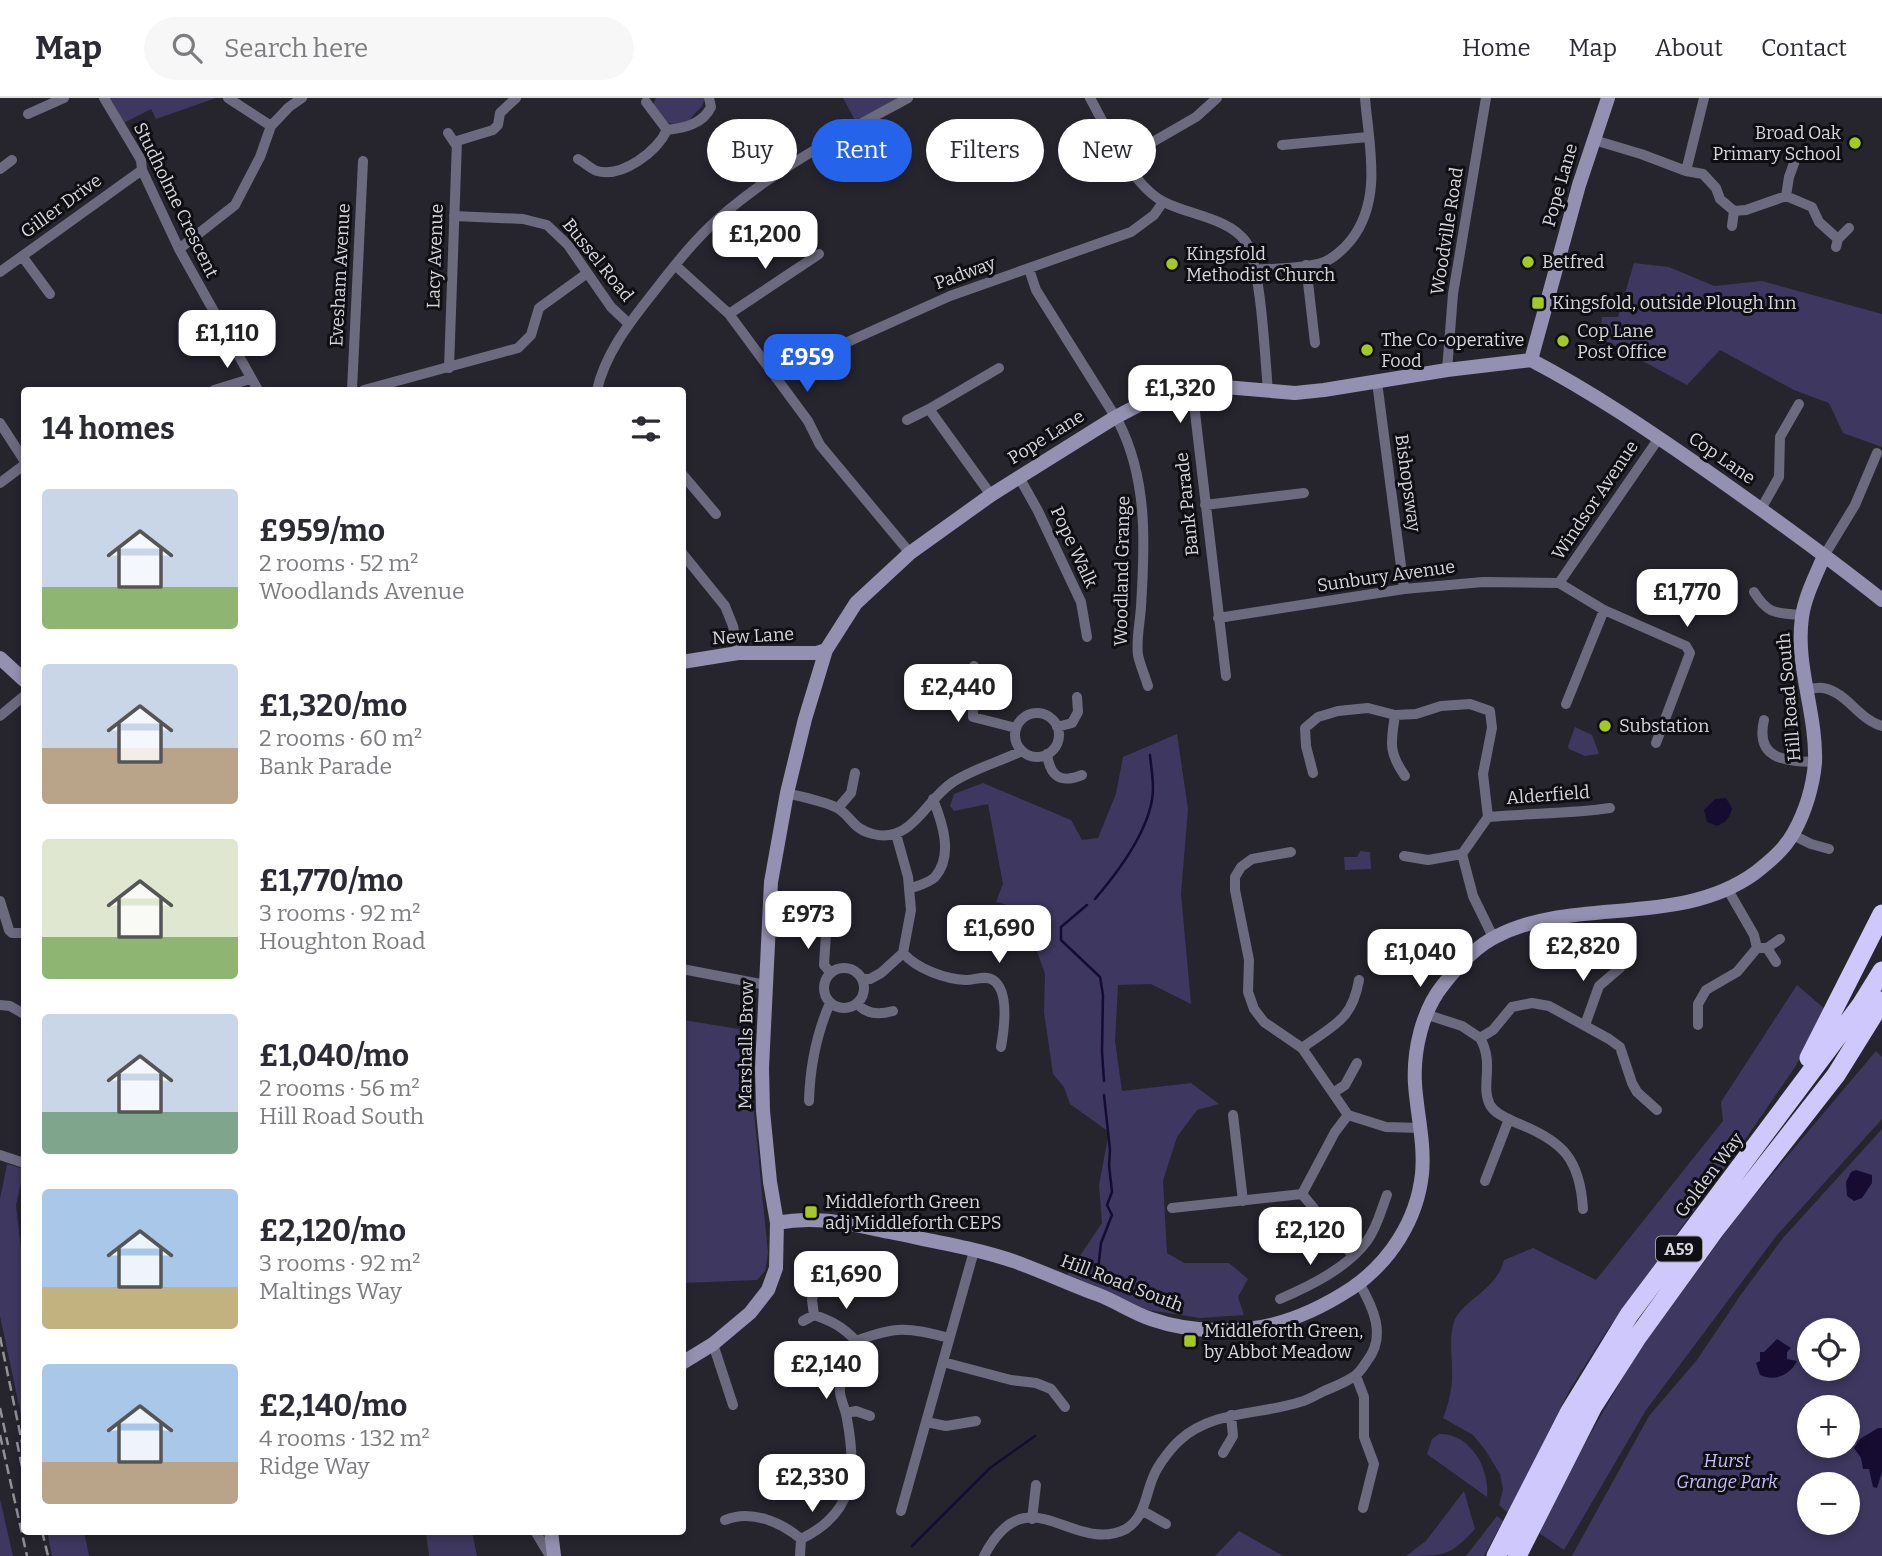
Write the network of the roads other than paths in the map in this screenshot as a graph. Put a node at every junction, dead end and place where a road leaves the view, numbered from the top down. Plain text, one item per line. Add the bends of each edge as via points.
1 (64, 98) edge
2 (104, 98) edge
3 (228, 98) edge
4 (302, 98) edge
5 (516, 98) edge
6 (709, 98) edge
7 (908, 98) edge
8 (1090, 98) edge
9 (1217, 98) edge
10 (1365, 98) edge
11 (1486, 98) edge
12 (1608, 98) edge
13 (1704, 98) edge
14 (646, 102) dead end
15 (28, 114) dead end
16 (1102, 119) edge
17 (271, 125) junction
18 (667, 130) junction
19 (448, 133) dead end
20 (1368, 137) junction
21 (1156, 140) edge
22 (1594, 140) junction
23 (456, 145) junction
24 (1282, 145) dead end
25 (1797, 155) dead end
26 (578, 159) dead end
27 (12, 160) dead end
28 (797, 160) edge
29 (363, 161) dead end
30 (0, 169) edge
31 (142, 170) junction
32 (1686, 171) junction
33 (767, 182) edge
34 (1140, 182) edge
35 (1786, 196) junction
36 (1163, 202) junction
37 (1734, 211) junction
38 (454, 216) junction
39 (1732, 226) dead end
40 (1849, 228) dead end
41 (179, 249) junction
42 (819, 254) dead end
43 (22, 256) junction
44 (675, 265) junction
45 (1306, 265) junction
46 (1029, 269) junction
47 (1255, 270) junction
48 (0, 272) edge
49 (586, 274) junction
50 (50, 294) dead end
51 (729, 314) junction
52 (629, 324) junction
53 (1315, 343) dead end
54 (1531, 360) junction
55 (449, 368) junction
56 (999, 368) dead end
57 (1447, 370) junction
58 (776, 378) junction
59 (250, 379) junction
60 (1377, 382) junction
61 (224, 387) edge
62 (256, 387) edge
63 (352, 387) edge
64 (376, 387) edge
65 (598, 387) edge
66 (1188, 387) junction
67 (1268, 391) junction
68 (1799, 404) dead end
69 (929, 409) junction
70 (1115, 418) junction
71 (907, 420) dead end
72 (0, 423) edge
73 (1659, 438) junction
74 (1877, 453) dead end
75 (21, 457) edge
76 (21, 465) edge
77 (1019, 477) junction
78 (686, 479) edge
79 (0, 483) edge
80 (1304, 493) dead end
81 (991, 495) junction
82 (1205, 505) junction
83 (1761, 509) junction
84 (716, 514) dead end
85 (910, 553) junction
86 (1824, 556) junction
87 (686, 558) edge
88 (1559, 583) junction
89 (1404, 589) junction
90 (1754, 592) dead end
91 (1882, 600) edge
92 (1604, 610) junction
93 (1802, 615) junction
94 (1218, 618) junction
95 (1087, 637) dead end
96 (826, 650) junction
97 (738, 653) junction
98 (0, 658) edge
99 (686, 661) edge
100 (974, 666) dead end
101 (1226, 676) dead end
102 (21, 677) edge
103 (1148, 686) dead end
104 (1805, 689) junction
105 (1077, 697) dead end
106 (21, 698) edge
107 (1566, 704) dead end
108 (1395, 715) junction
109 (0, 716) edge
110 (1764, 720) dead end
111 (1882, 726) edge
112 (1058, 727) junction
113 (1016, 728) junction
114 (1656, 743) dead end
115 (1022, 751) junction
116 (1047, 754) junction
117 (1815, 762) junction
118 (855, 773) dead end
119 (1313, 773) dead end
120 (1082, 775) dead end
121 (1405, 776) dead end
122 (787, 793) junction
123 (933, 799) junction
124 (838, 808) junction
125 (1610, 808) dead end
126 (1488, 817) junction
127 (896, 834) junction
128 (1793, 835) junction
129 (1829, 849) dead end
130 (1292, 852) dead end
131 (1462, 854) junction
132 (1404, 856) dead end
133 (909, 889) junction
134 (1728, 890) junction
135 (0, 901) edge
136 (820, 911) dead end
137 (1882, 914) edge
138 (21, 933) edge
139 (1493, 937) junction
140 (1780, 939) dead end
141 (1762, 948) junction
142 (903, 953) junction
143 (1776, 962) dead end
144 (1620, 968) dead end
145 (686, 970) edge
146 (1882, 971) edge
147 (830, 972) junction
148 (863, 979) junction
149 (1359, 980) dead end
150 (766, 985) junction
151 (1882, 1001) edge
152 (830, 1003) junction
153 (857, 1003) junction
154 (0, 1005) edge
155 (893, 1011) dead end
156 (21, 1012) edge
157 (1425, 1014) junction
158 (1584, 1025) junction
159 (1698, 1025) dead end
160 (1882, 1026) edge
161 (1480, 1038) junction
162 (1001, 1047) dead end
163 (1301, 1048) junction
164 (1357, 1063) dead end
165 (1836, 1075) junction
166 (1333, 1093) junction
167 (809, 1101) dead end
168 (1657, 1110) dead end
169 (1233, 1115) dead end
170 (1348, 1115) junction
171 (1509, 1119) junction
172 (1420, 1128) junction
173 (0, 1154) edge
174 (21, 1162) edge
175 (1745, 1163) junction
176 (1485, 1181) dead end
177 (1302, 1194) junction
178 (1387, 1195) dead end
179 (1243, 1200) junction
180 (1172, 1208) dead end
181 (1583, 1209) dead end
182 (777, 1223) junction
183 (974, 1251) junction
184 (1353, 1256) junction
185 (816, 1275) dead end
186 (1359, 1283) junction
187 (1280, 1299) dead end
188 (814, 1315) junction
189 (803, 1321) dead end
190 (949, 1338) junction
191 (856, 1341) junction
192 (713, 1344) junction
193 (686, 1361) edge
194 (943, 1362) junction
195 (1356, 1376) junction
196 (733, 1405) dead end
197 (1065, 1407) dead end
198 (846, 1413) junction
199 (1231, 1415) junction
200 (870, 1416) dead end
201 (976, 1421) dead end
202 (926, 1422) junction
203 (1223, 1453) dead end
204 (1036, 1485) dead end
205 (1363, 1508) dead end
206 (901, 1511) dead end
207 (1143, 1511) junction
208 (1032, 1519) junction
209 (726, 1520) dead end
210 (1166, 1524) dead end
211 (538, 1535) edge
212 (551, 1535) edge
213 (801, 1539) junction
214 (552, 1556) edge
215 (800, 1556) edge
216 (984, 1556) edge
217 (1496, 1556) edge
218 (1517, 1556) edge

1 - 15 street
2 - 31 street, Studholme Crescent via 141,160
3 - 17 street
4 - 17 street
5 - 23 street via 500,113 493,130
6 - 18 street via 711,107 705,117
7 - 28 street
8 - 16 street
9 - 21 street via 1196,117
10 - 20 street
11 - 57 street, Woodville Road via 1453,294
12 - 22 street, Pope Lane
13 - 32 street
14 - 18 street
17 - 41 street via 235,205
18 - 26 street via 640,161 616,170 597,171
19 - 23 street
20 - 24 street
20 - 45 street via 1371,197 1366,215 1336,255
22 - 32 street
22 - 54 street, Pope Lane
23 - 38 street, Lacy Avenue
25 - 35 street
27 - 30 street
29 - 63 street, Evesham Avenue
31 - 41 street, Studholme Crescent
31 - 43 street, Giller Drive
32 - 37 street via 1703,174
33 - 44 street via 718,219
34 - 36 street
35 - 37 street
35 - 40 street via 1812,207 1837,243
36 - 46 street, Padway via 1131,232
36 - 47 street via 1240,235 1252,253
37 - 39 street
38 - 49 street, Bussel Road via 523,219 547,225 568,245
38 - 55 street, Lacy Avenue
41 - 59 street, Studholme Crescent
42 - 51 street
43 - 48 street, Giller Drive
43 - 50 street
44 - 51 street
44 - 52 street
45 - 47 street
45 - 53 street
46 - 58 street, Padway via 950,296
46 - 70 street, Woodland Grange via 1036,290
47 - 67 street
49 - 52 street, Bussel Road
49 - 55 street via 539,308 531,335 518,348
51 - 58 street
52 - 65 street via 612,350
54 - 57 street, Pope Lane
54 - 73 street, Cop Lane
55 - 64 street
56 - 69 street
57 - 60 street, Pope Lane
58 - 85 street via 820,445
59 - 61 street
59 - 62 street, Studholme Crescent
60 - 67 street, Pope Lane via 1305,392
60 - 89 street, Bishopsway
66 - 67 street, Pope Lane
66 - 70 street, Pope Lane via 1152,398
66 - 82 street, Bank Parade via 1194,404
68 - 83 street via 1780,438 1779,477
69 - 71 street
69 - 81 street
70 - 77 street, Pope Lane
70 - 103 street, Woodland Grange via 1136,464 1142,501 1138,655
72 - 75 street
73 - 83 street, Cop Lane
73 - 88 street, Windsor Avenue
74 - 86 street via 1855,505
76 - 79 street
77 - 81 street, Pope Lane
77 - 95 street, Pope Walk via 1081,603
78 - 84 street
80 - 82 street
81 - 85 street, Pope Lane
82 - 94 street, Bank Parade
83 - 86 street, Cop Lane
85 - 96 street, Pope Lane via 856,603
86 - 91 street, Cop Lane
86 - 93 street, Hill Road South
87 - 97 street via 725,606
88 - 89 street, Sunbury Avenue via 1483,582
88 - 92 street
89 - 94 street, Sunbury Avenue
90 - 93 street via 1771,611
92 - 107 street
92 - 114 street via 1686,646 1690,653
93 - 104 street, Hill Road South
94 - 101 street, Bank Parade
96 - 97 street, New Lane
96 - 122 street, Marshalls Brow
97 - 99 street, New Lane
98 - 102 street
100 - 113 street via 973,717
104 - 111 street via 1823,687
104 - 117 street, Hill Road South
105 - 112 street via 1078,712 1072,723
106 - 109 street
108 - 119 street, Alderfield via 1368,708 1318,717 1305,728
108 - 121 street via 1394,760
108 - 126 street, Alderfield via 1470,704 1490,711 1493,728 1483,774
110 - 117 street via 1762,738 1770,752 1788,760
112 - 113 street via 1049,717 1036,713 1023,717
112 - 116 street via 1058,740
113 - 115 street via 1015,741
115 - 116 street via 1034,757
115 - 123 street via 971,772
116 - 120 street via 1055,775 1072,779
117 - 128 street, Hill Road South via 1807,801
118 - 124 street via 851,793
122 - 124 street
122 - 150 street, Marshalls Brow via 771,882
123 - 127 street via 912,826
123 - 133 street via 946,843 943,860 935,877
124 - 127 street via 854,826 874,834
125 - 126 street, Alderfield
126 - 131 street, Alderfield
127 - 133 street
128 - 129 street
128 - 134 street, Hill Road South via 1767,864
130 - 163 street via 1252,859 1241,867 1235,890 1250,960 1248,992 1254,1009 1264,1022
131 - 132 street via 1427,860
131 - 139 street via 1473,896
133 - 142 street via 911,910
134 - 139 street, Hill Road South via 1674,904 1543,921
134 - 141 street
135 - 138 street via 9,930
136 - 147 street via 826,934 824,965
137 - 175 highway via 1818,1044
139 - 157 street, Hill Road South via 1457,967
140 - 141 street
141 - 143 street
141 - 159 street via 1737,972 1706,990 1698,1004
142 - 148 street via 881,973
142 - 162 street via 910,961 944,976 995,981 1005,1017
144 - 158 street via 1599,986
145 - 150 street
146 - 175 highway, Golden Way / A59
147 - 148 street via 848,968
147 - 152 street via 823,991
148 - 153 street via 864,992
149 - 163 street via 1348,1013
150 - 182 street, Marshalls Brow via 763,1111
151 - 165 highway, A59
152 - 153 street via 841,1008
152 - 167 street via 816,1038
153 - 155 street via 863,1011
154 - 156 street
157 - 161 street
157 - 172 street, Hill Road South via 1415,1081
158 - 161 street via 1549,1006 1532,1003 1512,1007
158 - 168 street via 1620,1047 1637,1092
160 - 165 highway
161 - 171 street via 1489,1060 1489,1103
163 - 166 street
164 - 166 street via 1345,1085
165 - 218 highway, A59 via 1636,1339 1593,1406
166 - 170 street
169 - 179 street
170 - 172 street via 1386,1127
170 - 177 street
171 - 176 street
171 - 181 street via 1546,1134 1561,1148 1577,1173
172 - 186 street, Hill Road South via 1422,1174 1412,1214 1389,1255
173 - 174 street
175 - 217 highway, Golden Way / A59 via 1629,1315 1569,1413
177 - 179 street
177 - 184 street
178 - 184 street via 1368,1241
179 - 180 street
182 - 183 street, Hill Road South via 818,1219
182 - 192 street, Marshalls Brow via 776,1265 768,1290 751,1313
183 - 186 street, Hill Road South via 1016,1262 1149,1318 1182,1328 1216,1331 1284,1322 1329,1303
183 - 190 street
184 - 187 street via 1309,1287
185 - 188 street
186 - 195 street via 1371,1303 1377,1336 1371,1356
188 - 189 street
188 - 191 street via 844,1327
190 - 191 street via 915,1329 885,1330
190 - 194 street
191 - 198 street via 841,1383
192 - 193 street, Marshalls Brow
192 - 196 street
194 - 197 street via 1036,1383 1051,1389
194 - 202 street
195 - 199 street via 1302,1402
195 - 205 street via 1364,1397 1364,1437 1374,1464
198 - 200 street
198 - 213 street via 852,1468 847,1495 828,1522
199 - 203 street via 1233,1436
199 - 207 street via 1181,1439 1156,1470
201 - 202 street via 946,1426
202 - 206 street
204 - 208 street
207 - 208 street via 1126,1529 1101,1539
207 - 210 street
208 - 216 street via 1009,1524 993,1538
209 - 213 street via 739,1514 769,1520 788,1527
211 - 214 street
212 - 214 street
213 - 215 street

